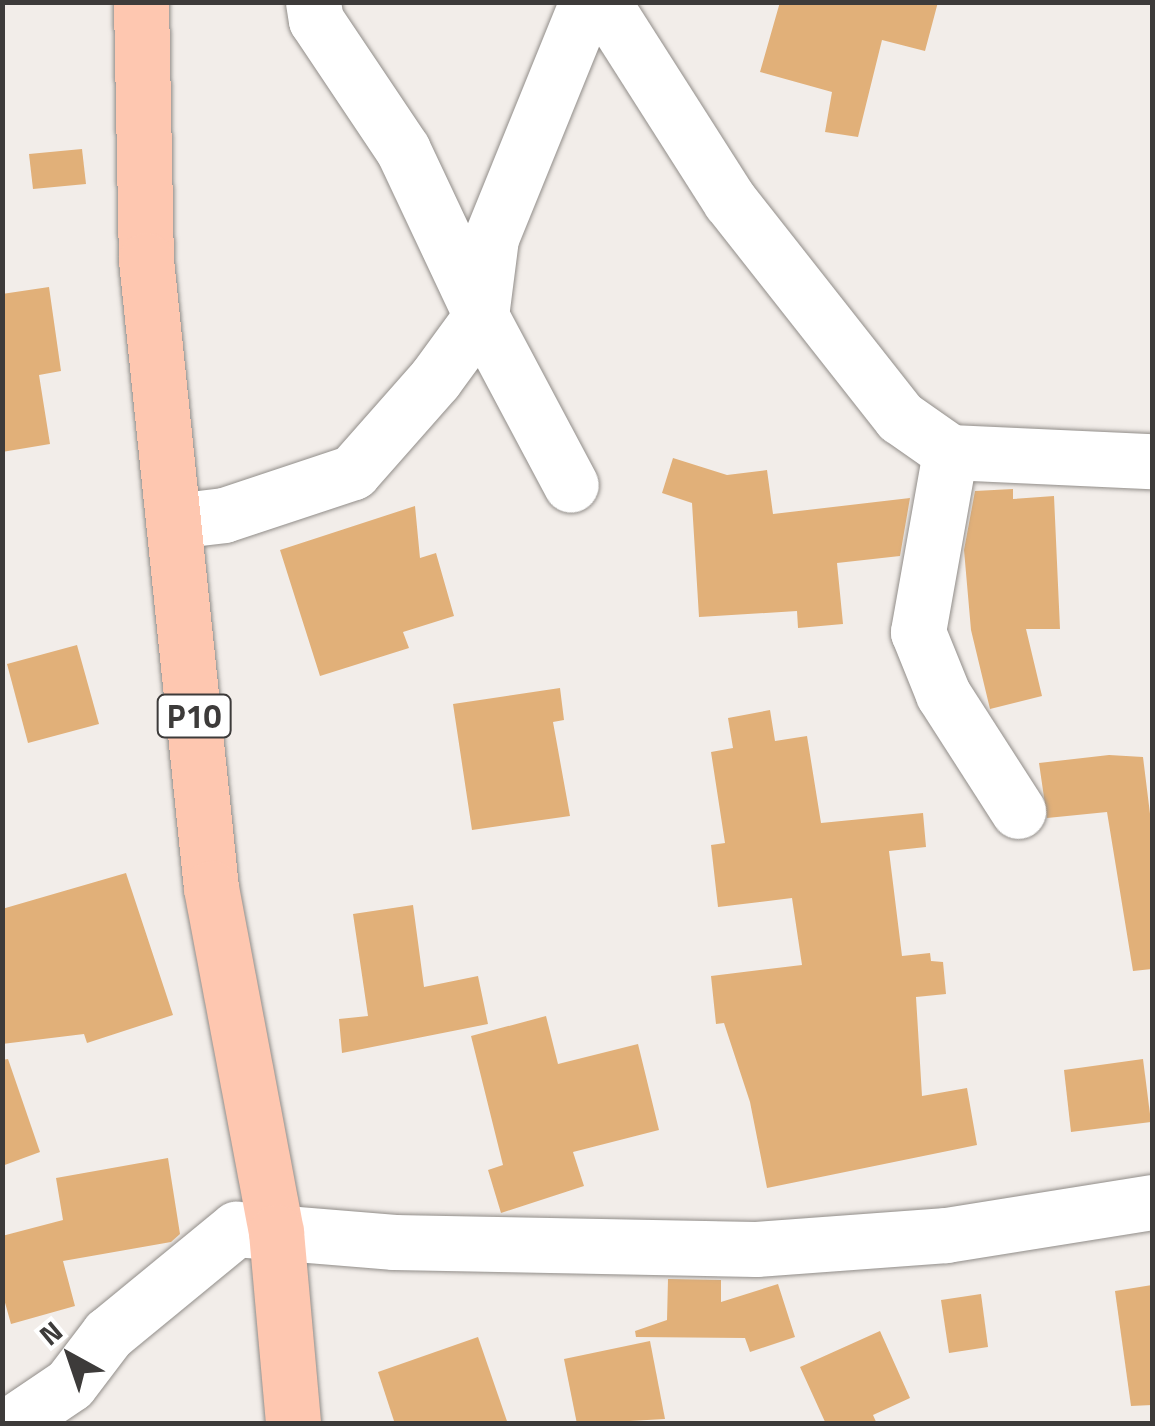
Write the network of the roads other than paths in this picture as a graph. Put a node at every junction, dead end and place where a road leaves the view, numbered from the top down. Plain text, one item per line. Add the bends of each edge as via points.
1 (141, 2) edge
2 (313, 2) edge
3 (587, 2) edge
4 (603, 2) edge
5 (480, 316) junction
6 (950, 452) junction
7 (1152, 462) edge
8 (572, 485) dead end
9 (174, 521) junction
10 (1018, 811) dead end
11 (1152, 1202) edge
12 (276, 1232) junction
13 (12, 1424) edge
14 (293, 1424) edge

1 - 9 main road, P10 via 146,260
2 - 5 street via 316,20 403,150
3 - 5 street via 491,238
4 - 6 street via 730,201 900,417
5 - 8 street
5 - 9 street via 435,380 353,472 224,515
6 - 7 street
6 - 10 street via 918,632 942,694
9 - 12 main road, P10 via 211,888
11 - 12 street via 946,1236 756,1249 394,1242
12 - 13 street via 236,1228 216,1241 108,1334 70,1384
12 - 14 main road, P10

